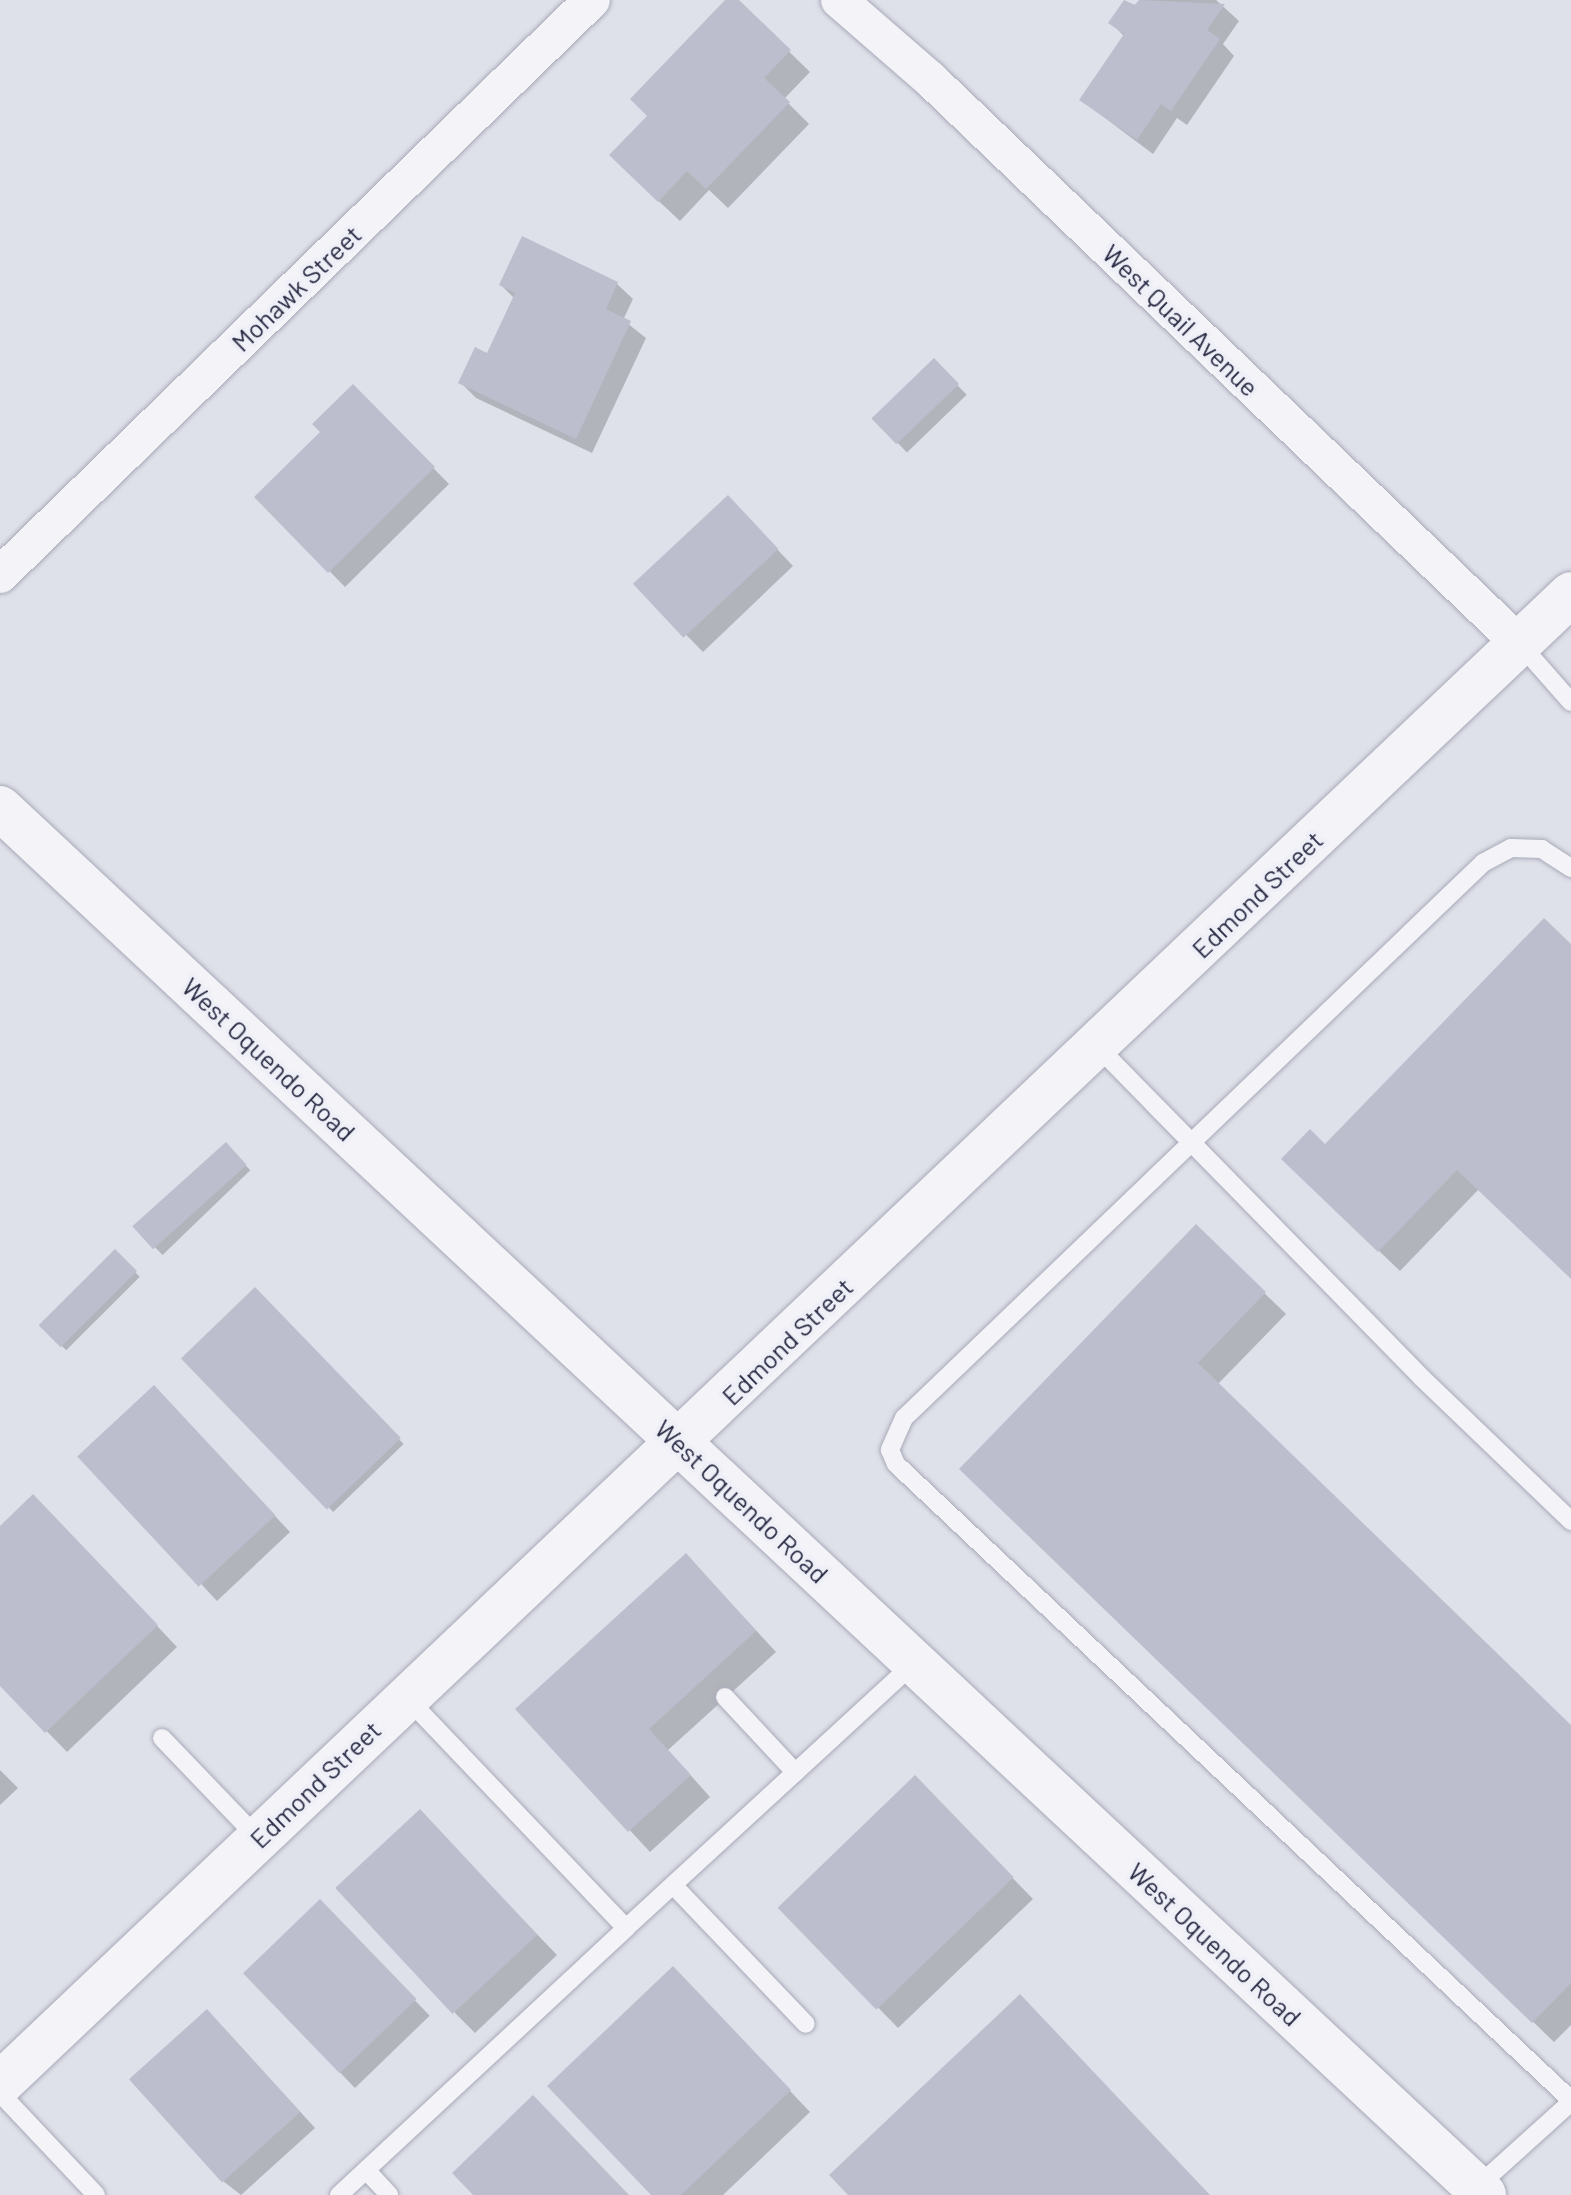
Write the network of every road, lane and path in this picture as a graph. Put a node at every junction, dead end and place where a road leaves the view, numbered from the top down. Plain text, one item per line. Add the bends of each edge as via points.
1 (592, 0) edge
2 (839, 0) edge
3 (0, 575) edge
4 (1571, 594) edge
5 (1520, 644) junction
6 (1571, 702) edge
7 (0, 808) edge
8 (1571, 868) edge
9 (1097, 1046) junction
10 (1193, 1144) junction
11 (680, 1443) junction
12 (1571, 1521) edge
13 (914, 1663) junction
14 (406, 1697) junction
15 (725, 1697) dead end
16 (162, 1738) dead end
17 (795, 1772) junction
18 (258, 1838) junction
19 (673, 1885) junction
20 (626, 1928) junction
21 (806, 2024) dead end
22 (0, 2084) edge
23 (0, 2093) edge
24 (1571, 2101) edge
25 (366, 2170) junction
26 (1481, 2191) edge
27 (96, 2195) edge
28 (339, 2195) edge
29 (389, 2195) edge

1 - 3 street, Mohawk Street
2 - 5 street, West Quail Avenue via 930,79
4 - 5 street, Edmond Street
5 - 6 lane
5 - 9 street, Edmond Street
7 - 11 street, West Oquendo Road
8 - 10 lane via 1542,849 1511,848 1483,863
9 - 10 lane
9 - 11 street, Edmond Street
10 - 12 lane
10 - 24 lane via 904,1418 890,1450 896,1464
11 - 13 street, West Oquendo Road
11 - 14 street, Edmond Street
13 - 17 lane
13 - 26 street, West Oquendo Road
14 - 18 street, Edmond Street
14 - 20 lane
15 - 17 lane
16 - 18 lane
17 - 19 lane
18 - 22 street, Edmond Street
19 - 20 lane
19 - 21 lane
20 - 25 lane
23 - 27 lane
24 - 26 lane
25 - 28 lane
25 - 29 lane

